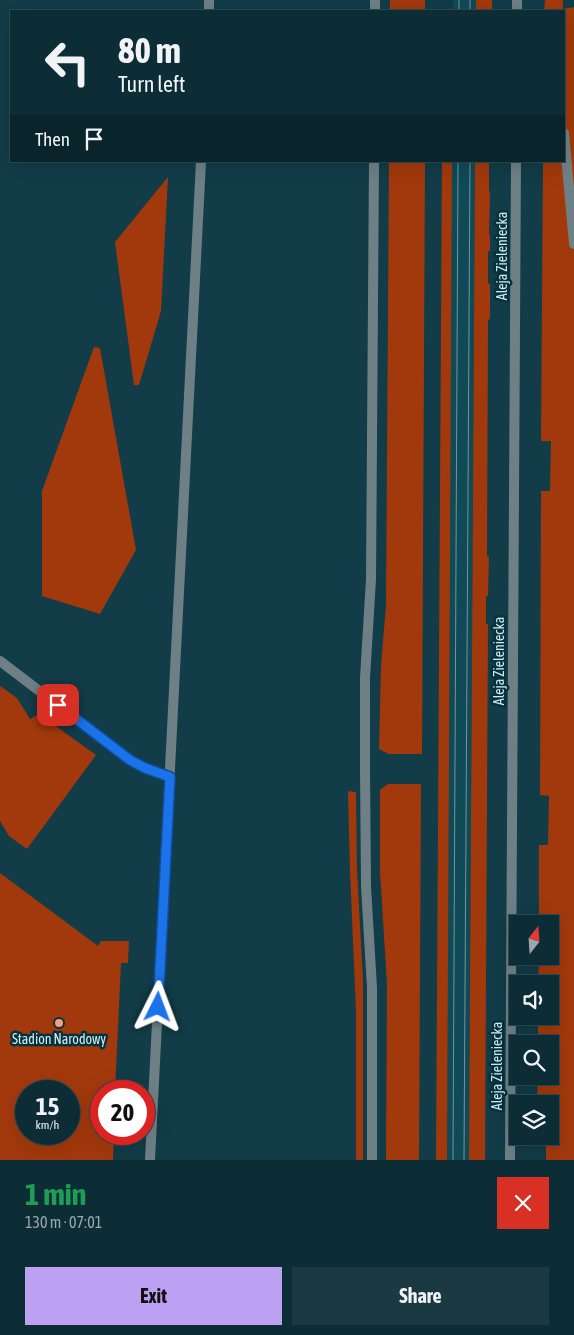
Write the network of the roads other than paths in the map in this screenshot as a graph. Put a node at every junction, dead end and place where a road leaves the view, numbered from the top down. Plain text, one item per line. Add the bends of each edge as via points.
1 (565, 144) edge
2 (201, 162) edge
3 (374, 162) edge
4 (516, 162) edge
5 (574, 244) edge
6 (0, 661) edge
7 (170, 777) junction
8 (150, 1160) edge
9 (372, 1160) edge
10 (510, 1160) edge

1 - 5 street
2 - 7 street
3 - 9 street via 371,579 365,678
4 - 10 street, Aleja Zieleniecka
6 - 7 street via 130,760
7 - 8 street

